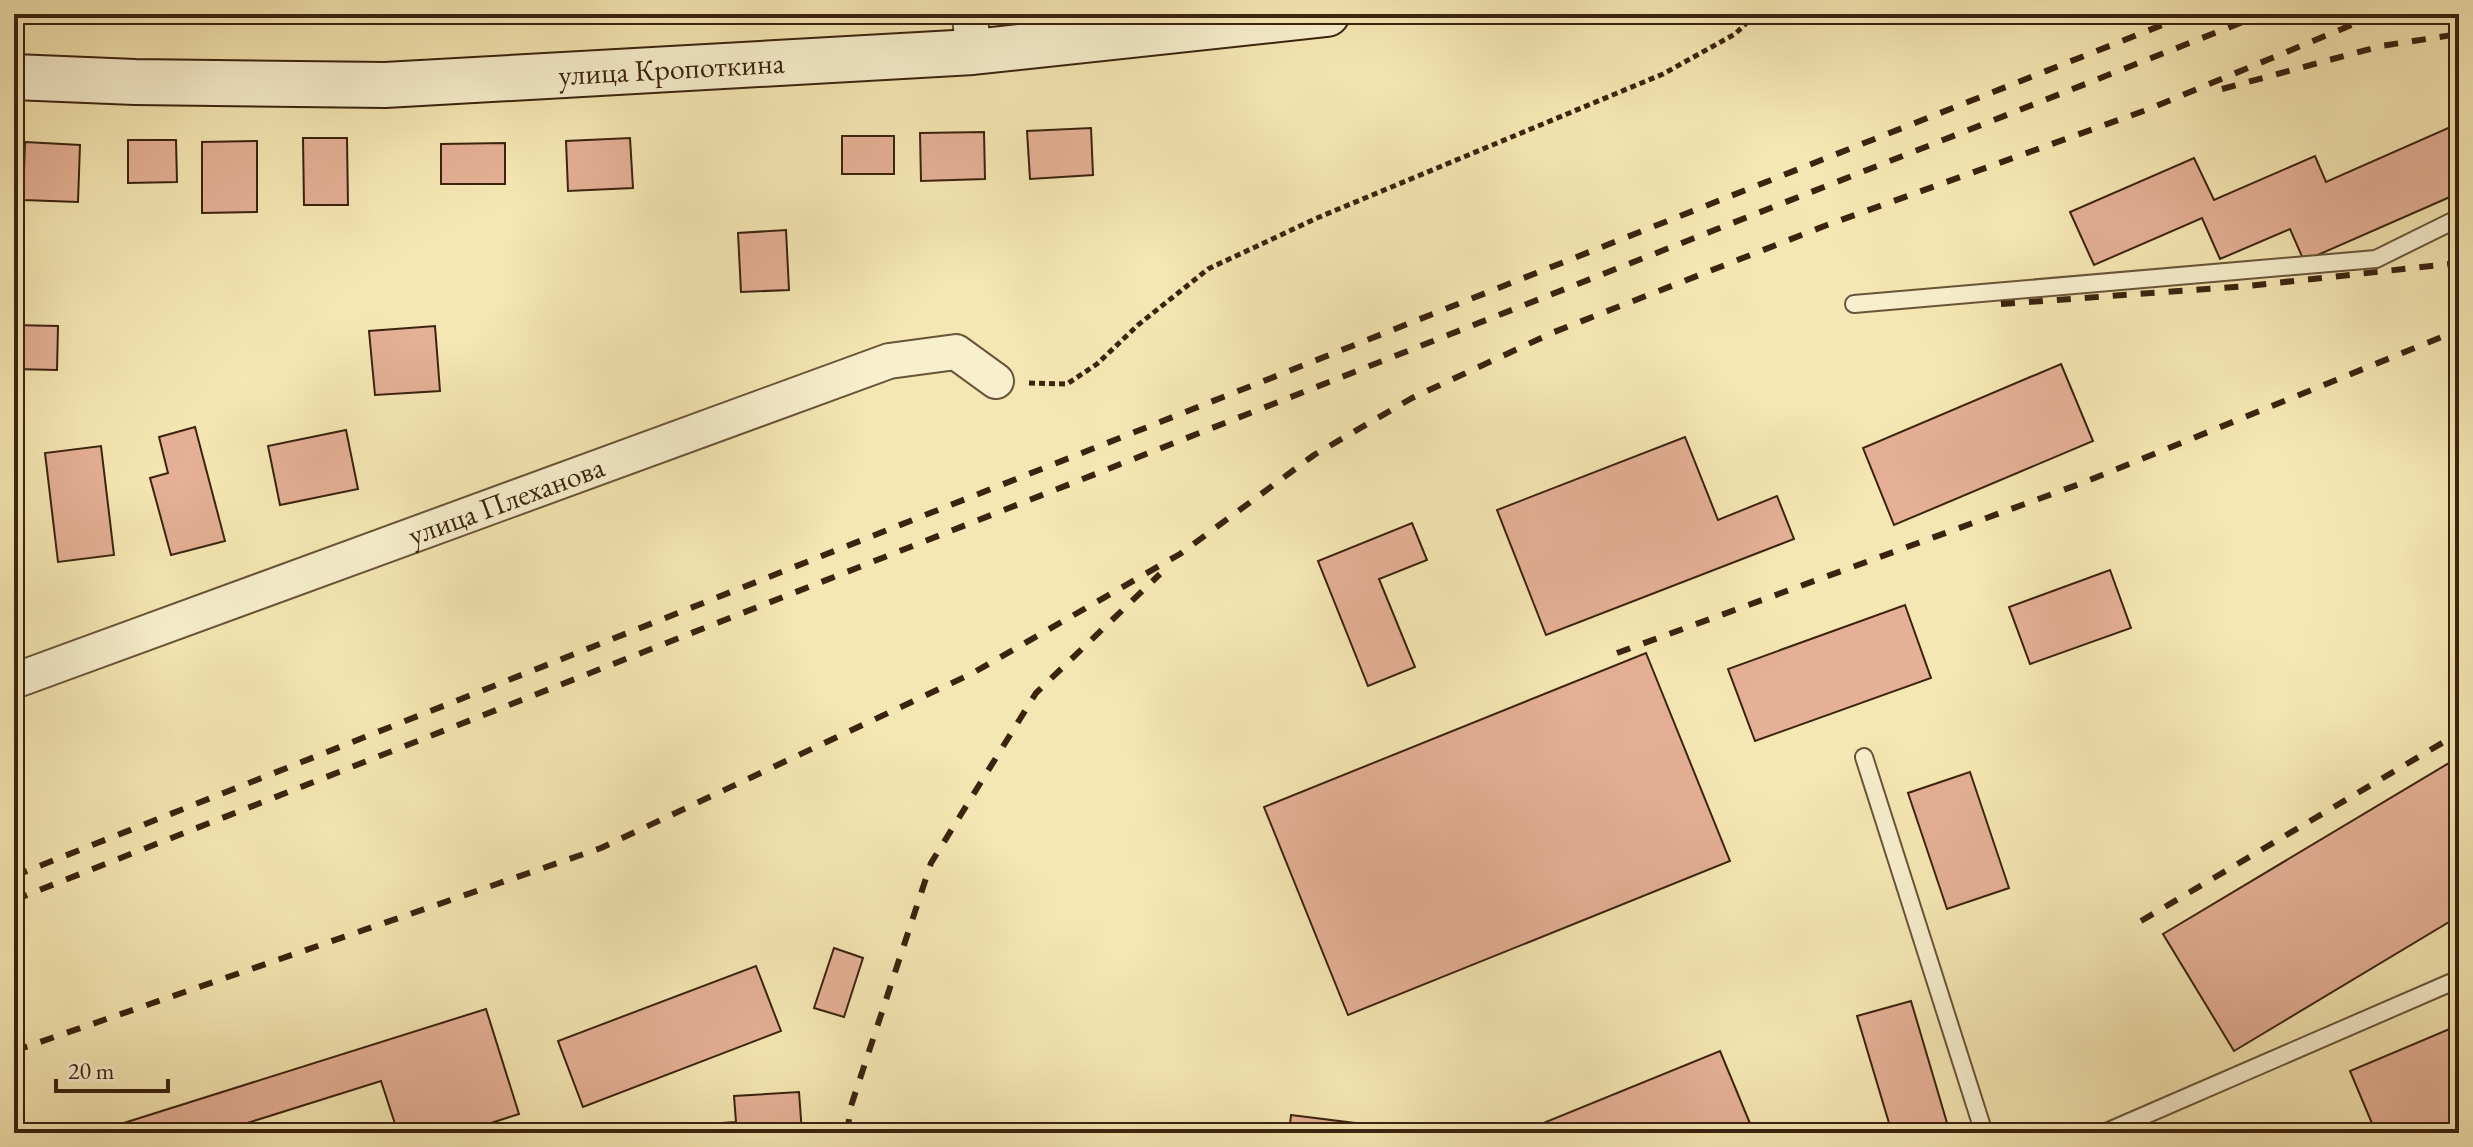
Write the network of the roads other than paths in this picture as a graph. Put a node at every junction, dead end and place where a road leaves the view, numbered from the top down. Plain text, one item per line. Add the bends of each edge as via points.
1 (1327, 14) edge
2 (972, 33) edge
3 (14, 77) edge
4 (2459, 218) edge
5 (1854, 304) dead end
6 (996, 381) road end
7 (14, 681) edge
8 (1864, 757) dead end
9 (2459, 979) edge
10 (1984, 1133) edge
11 (2104, 1133) edge

1 - 2 main road, улица Кропоткина
2 - 3 main road, улица Кропоткина via 385,85
4 - 5 lane via 2376,259
6 - 7 street, улица Плеханова via 956,352 889,361
8 - 10 lane
9 - 11 lane

